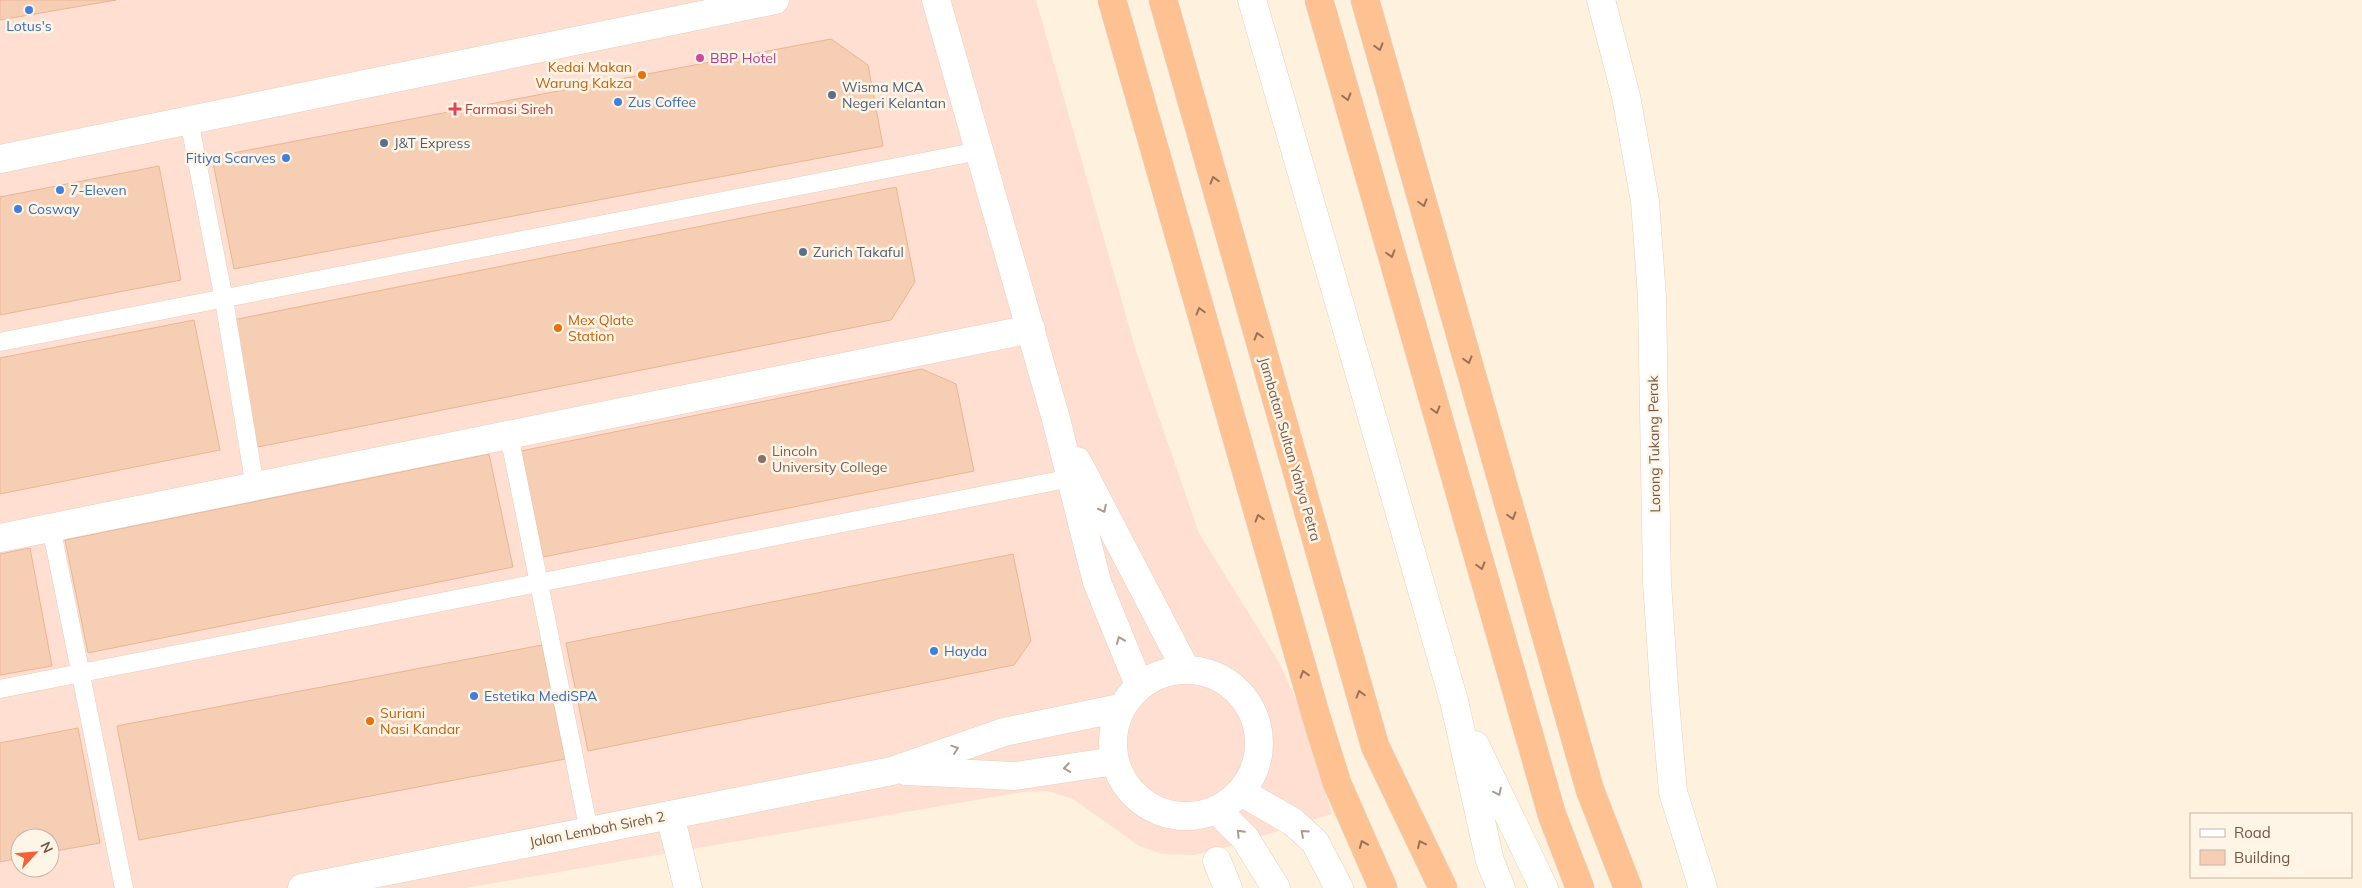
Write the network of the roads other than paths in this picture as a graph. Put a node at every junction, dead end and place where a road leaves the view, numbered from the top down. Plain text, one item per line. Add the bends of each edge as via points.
1 (775, 0) edge
2 (936, 0) edge
3 (1112, 0) edge
4 (1162, 0) edge
5 (1252, 0) edge
6 (1319, 0) edge
7 (1366, 0) edge
8 (1601, 0) edge
9 (189, 120) junction
10 (979, 151) junction
11 (0, 159) edge
12 (224, 300) junction
13 (1031, 329) junction
14 (0, 342) edge
15 (1056, 419) junction
16 (509, 435) junction
17 (1071, 478) junction
18 (255, 487) junction
19 (52, 527) junction
20 (0, 538) edge
21 (539, 583) junction
22 (1185, 668) junction
23 (80, 673) junction
24 (1138, 685) junction
25 (0, 689) edge
26 (1454, 701) junction
27 (1120, 708) junction
28 (1115, 761) junction
29 (892, 771) junction
30 (1241, 792) junction
31 (1217, 810) junction
32 (670, 815) junction
33 (589, 831) junction
34 (1217, 861) dead end
35 (124, 888) edge
36 (302, 888) edge
37 (688, 888) edge
38 (1228, 888) edge
39 (1276, 888) edge
40 (1339, 888) edge
41 (1383, 888) edge
42 (1443, 888) edge
43 (1501, 888) edge
44 (1544, 888) edge
45 (1580, 888) edge
46 (1628, 888) edge
47 (1702, 888) edge

1 - 9 street
2 - 10 street
41 -> 3 highway via 1338,782 1316,716
42 -> 4 highway, Jambatan Sultan Yahya Petra via 1375,746
5 - 26 street
6 -> 45 highway via 1552,815
7 -> 46 highway via 1590,790
8 - 47 street, Lorong Tukang Perak via 1626,96 1645,202 1652,297 1657,582 1665,701 1674,792
9 - 11 street
9 - 12 lane
10 - 12 lane
10 - 13 street
12 - 14 lane
12 - 18 lane
13 - 15 street
13 - 16 street
15 - 17 street
15 -> 22 street
16 - 18 street
16 - 21 lane
17 - 21 lane
24 -> 17 street via 1097,582
18 - 19 street
19 - 20 street
19 - 23 lane
21 - 23 lane
21 - 33 lane
22 - 24 street via 1160,673
22 - 30 street via 1210,673 1224,680 1248,702 1257,724 1259,748 1254,771
23 - 25 lane
23 - 35 lane
24 - 27 street
26 - 43 street via 1490,860
26 -> 44 street
27 - 28 street via 1112,743
29 -> 27 street via 1004,732
28 -> 29 street via 1015,776
28 - 31 street via 1123,781 1137,798 1155,809 1175,816 1196,816
29 - 32 street, Jalan Lembah Sireh 2
30 - 31 street
40 -> 30 street via 1314,842 1293,822
39 -> 31 street via 1245,838
32 - 33 street, Jalan Lembah Sireh 2
32 - 37 street
33 - 36 street, Jalan Lembah Sireh 2
34 - 38 street

